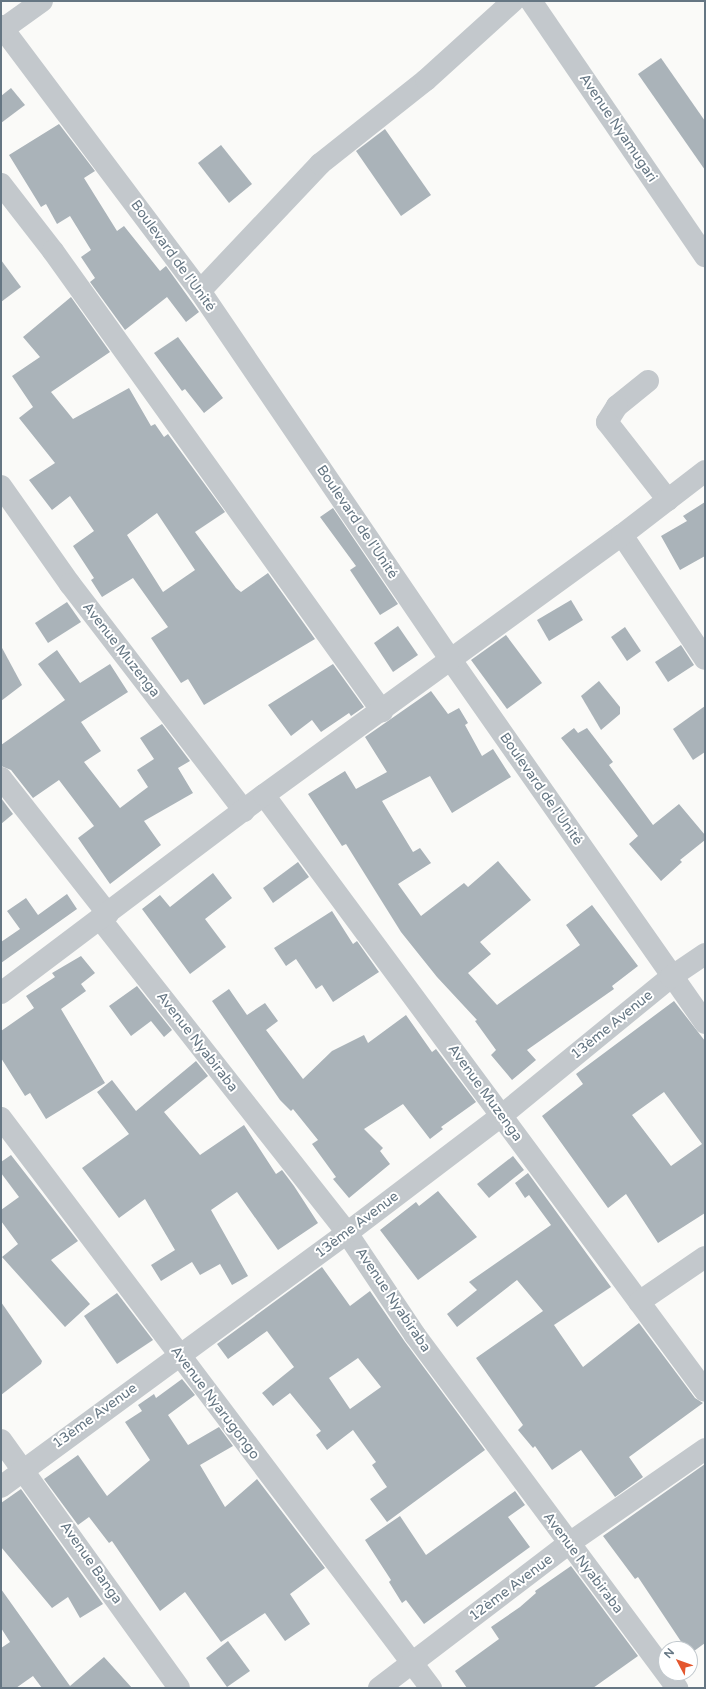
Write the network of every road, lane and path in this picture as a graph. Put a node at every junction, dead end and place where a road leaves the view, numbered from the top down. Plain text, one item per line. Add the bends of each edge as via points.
1 (42, 1) edge
2 (513, 1) edge
3 (531, 1) edge
4 (2, 27) edge
5 (1, 184) edge
6 (705, 256) edge
7 (200, 291) junction
8 (648, 381) dead end
9 (705, 471) edge
10 (1, 486) edge
11 (668, 500) junction
12 (622, 535) junction
13 (705, 659) edge
14 (451, 660) junction
15 (382, 711) junction
16 (1, 778) edge
17 (264, 795) junction
18 (244, 811) junction
19 (104, 917) junction
20 (705, 954) edge
21 (671, 977) junction
22 (1, 993) edge
23 (705, 1023) edge
24 (501, 1116) junction
25 (1, 1118) edge
26 (348, 1233) junction
27 (705, 1257) edge
28 (639, 1302) junction
29 (178, 1355) junction
30 (705, 1391) edge
31 (1, 1440) edge
32 (705, 1449) edge
33 (24, 1468) junction
34 (1, 1487) edge
35 (568, 1544) junction
36 (412, 1663) junction
37 (179, 1688) edge
38 (379, 1688) edge
39 (431, 1688) edge
40 (677, 1688) edge

1 - 4 street
2 - 7 street via 426,80 320,164
3 - 6 street, Avenue Nyamugari
4 - 7 street, Boulevard de l'Unité
5 - 15 street via 53,251
7 - 14 street, Boulevard de l'Unité
8 - 11 street via 617,406 608,422
9 - 11 street
10 - 18 street, Avenue Muzenga via 70,584
11 - 12 street
12 - 13 street
12 - 14 street
14 - 15 street
14 - 21 street, Boulevard de l'Unité
15 - 17 street
16 - 19 street, Avenue Nyabiraba
17 - 18 street
17 - 24 street, Avenue Muzenga
18 - 19 street
19 - 22 street
19 - 26 street, Avenue Nyabiraba
20 - 21 street, 13ème Avenue
21 - 23 street, Boulevard de l'Unité
21 - 24 street, 13ème Avenue
24 - 26 street, 13ème Avenue
24 - 28 street, Avenue Muzenga
25 - 29 street, Avenue Nyarugongo
26 - 29 street, 13ème Avenue
26 - 35 street, Avenue Nyabiraba via 415,1335
27 - 28 street
28 - 30 street, Avenue Muzenga
29 - 33 street, 13ème Avenue
29 - 36 street, Avenue Nyarugongo
31 - 33 street, Avenue Banga
32 - 35 street, 12ème Avenue
33 - 34 street, 13ème Avenue
33 - 37 street, Avenue Banga
35 - 36 street, 12ème Avenue
35 - 40 street, Avenue Nyabiraba
36 - 38 street, 12ème Avenue
36 - 39 street, Avenue Nyarugongo

